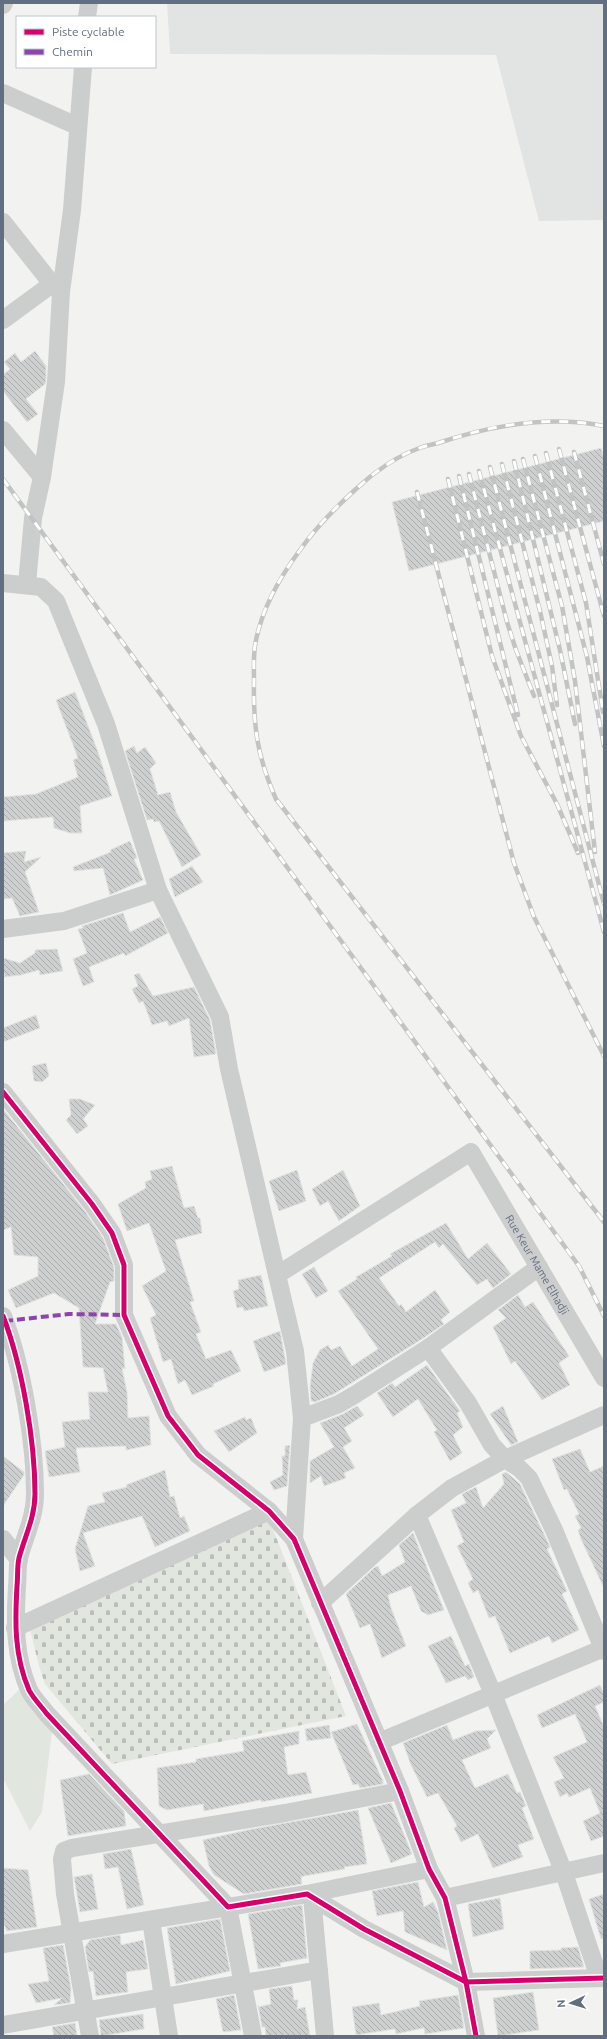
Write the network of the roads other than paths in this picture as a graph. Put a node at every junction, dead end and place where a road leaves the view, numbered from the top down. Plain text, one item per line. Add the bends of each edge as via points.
1 (88, 3) edge
2 (87, 16) edge
3 (83, 68) edge
4 (3, 93) edge
5 (77, 126) junction
6 (3, 222) edge
7 (57, 288) junction
8 (3, 320) edge
9 (3, 430) edge
10 (42, 477) junction
11 (3, 583) edge
12 (27, 584) junction
13 (158, 890) junction
14 (3, 929) edge
15 (3, 1092) edge
16 (539, 1267) junction
17 (277, 1275) junction
18 (3, 1316) edge
19 (428, 1348) junction
20 (604, 1378) edge
21 (604, 1415) edge
22 (302, 1418) junction
23 (505, 1459) junction
24 (269, 1511) junction
25 (417, 1515) junction
26 (294, 1538) junction
27 (3, 1539) edge
28 (19, 1560) junction
29 (320, 1603) junction
30 (15, 1628) junction
31 (604, 1649) edge
32 (493, 1694) junction
33 (379, 1742) junction
34 (400, 1791) junction
35 (159, 1833) junction
36 (604, 1863) edge
37 (429, 1869) junction
38 (564, 1873) junction
39 (309, 1895) junction
40 (445, 1898) junction
41 (228, 1907) junction
42 (152, 1920) junction
43 (72, 1934) junction
44 (3, 1944) edge
45 (319, 1970) junction
46 (601, 1978) edge
47 (466, 1982) junction
48 (244, 1983) junction
49 (162, 1998) junction
50 (85, 2011) junction
51 (3, 2025) edge
52 (90, 2036) edge
53 (169, 2036) edge
54 (253, 2036) edge
55 (325, 2036) edge
56 (476, 2036) edge

1 - 2 street
3 - 5 street
4 - 5 street
5 - 7 street via 72,210
6 - 7 street
7 - 8 street
7 - 10 street via 56,382
9 - 10 street
10 - 12 street via 33,518
11 - 12 street
12 - 13 street via 41,587 56,601 106,724
13 - 14 street via 64,921
13 - 17 street via 220,1017 229,1069
15 - 24 street via 112,1233 124,1265 124,1315 168,1416 198,1455
16 - 17 street, Rue Keur Mame Elhadji via 471,1152
16 - 19 street
16 - 20 street, Rue Keur Mame Elhadji
17 - 22 street via 295,1351
18 - 28 street via 22,1385 33,1464 35,1495 32,1522
19 - 22 street via 339,1404
19 - 23 street via 468,1403 492,1445
21 - 23 street
22 - 26 street
23 - 25 street via 452,1488
23 - 31 street via 529,1478 554,1530
24 - 26 street
24 - 30 street
25 - 29 street
25 - 32 street
26 - 29 street
27 - 28 street
28 - 30 street
29 - 33 street
30 - 35 street via 19,1658 29,1691 47,1714
31 - 32 street
32 - 33 street
32 - 38 street
33 - 34 street
34 - 35 street
34 - 37 street
35 - 41 street
35 - 43 street via 64,1851 62,1859 65,1894
36 - 38 street
37 - 39 street
37 - 40 street
38 - 40 street
38 - 46 street
39 - 41 street
39 - 45 street
39 - 47 street via 364,1929
40 - 47 street
41 - 42 street
41 - 48 street
42 - 43 street
42 - 49 street
43 - 44 street
43 - 50 street
45 - 48 street
45 - 55 street
46 - 47 street
47 - 56 street
48 - 49 street
48 - 54 street
49 - 50 street
49 - 53 street
50 - 51 street
50 - 52 street

